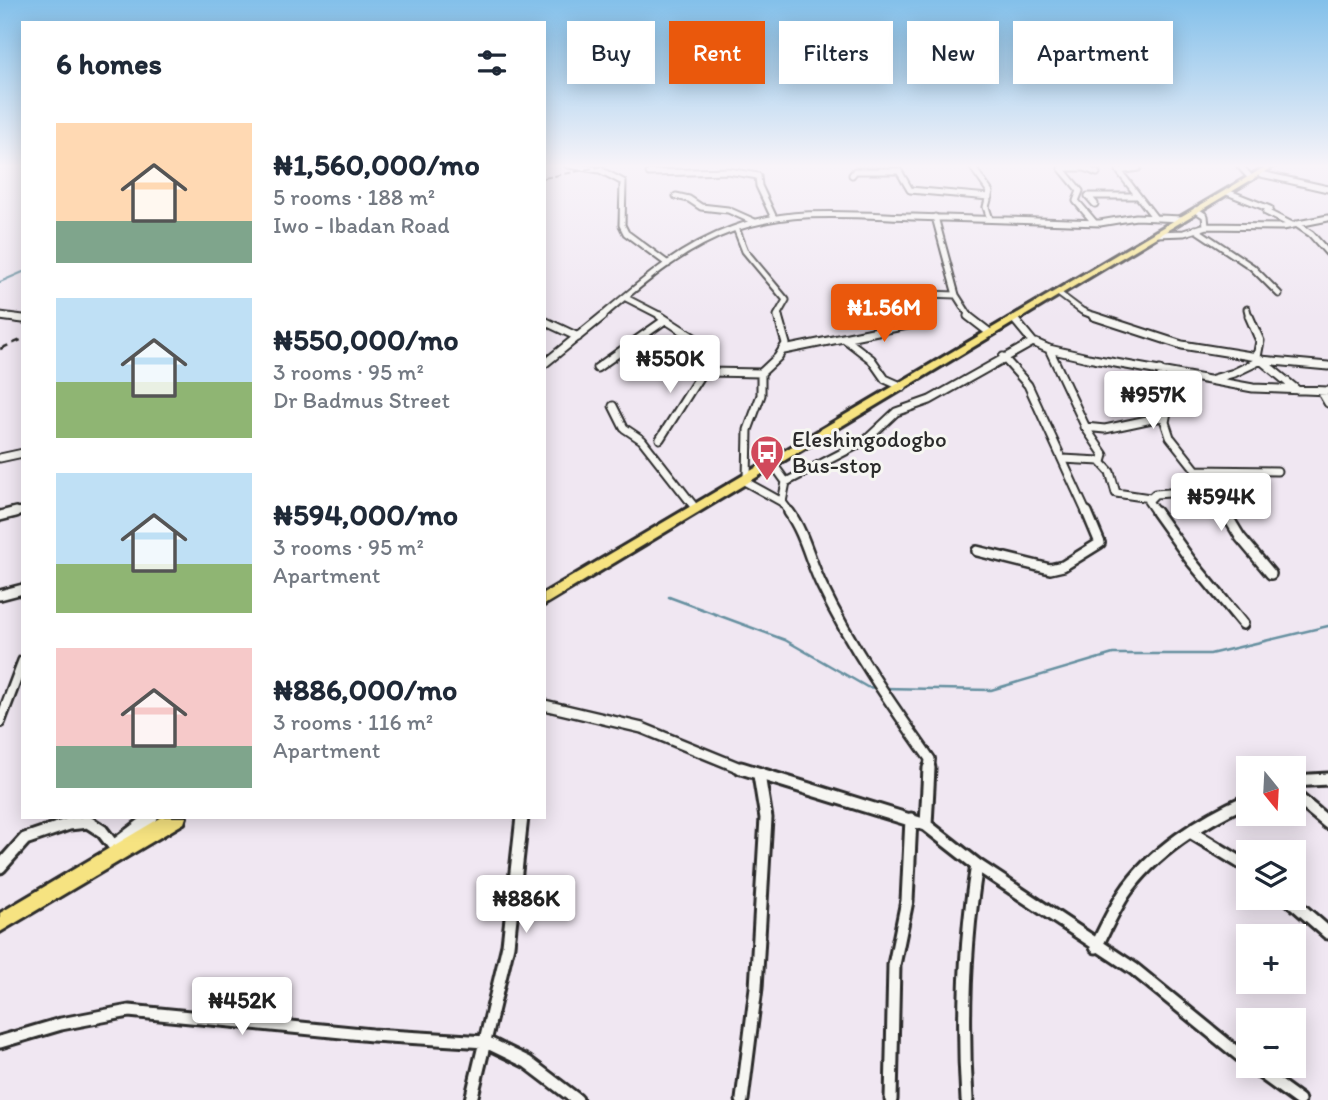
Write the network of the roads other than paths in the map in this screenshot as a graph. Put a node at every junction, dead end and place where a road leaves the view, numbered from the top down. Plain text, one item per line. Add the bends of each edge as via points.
1 (622, 216) edge
2 (742, 216) edge
3 (793, 216) edge
4 (909, 216) edge
5 (1089, 216) edge
6 (1186, 216) edge
7 (1205, 216) edge
8 (1271, 216) edge
9 (935, 217) junction
10 (1134, 217) joint
11 (774, 218) joint
12 (1155, 218) joint
13 (1328, 218) edge
14 (990, 219) joint
15 (1182, 219) junction
16 (755, 222) junction
17 (1094, 222) junction
18 (1295, 225) junction
19 (1206, 226) junction
20 (736, 228) junction
21 (1195, 229) junction
22 (1156, 234) junction
23 (1328, 253) edge
24 (668, 264) junction
25 (872, 292) dead end
26 (1058, 293) junction
27 (1279, 294) dead end
28 (956, 295) junction
29 (626, 298) junction
30 (1247, 309) dead end
31 (0, 316) edge
32 (21, 319) edge
33 (665, 320) junction
34 (1014, 320) junction
35 (546, 322) edge
36 (918, 323) dead end
37 (990, 333) junction
38 (578, 337) junction
39 (845, 339) junction
40 (1033, 342) junction
41 (1049, 349) junction
42 (784, 350) junction
43 (1003, 357) junction
44 (1259, 358) junction
45 (546, 362) edge
46 (1328, 366) edge
47 (597, 368) dead end
48 (705, 368) junction
49 (1160, 370) junction
50 (761, 373) junction
51 (1210, 380) junction
52 (903, 387) junction
53 (1297, 390) junction
54 (1325, 391) edge
55 (1328, 403) edge
56 (613, 406) dead end
57 (1166, 416) junction
58 (1085, 427) junction
59 (660, 439) dead end
60 (21, 453) edge
61 (0, 458) edge
62 (1063, 459) junction
63 (1102, 462) junction
64 (773, 464) junction
65 (1195, 470) junction
66 (1277, 471) dead end
67 (746, 480) junction
68 (786, 482) junction
69 (1212, 490) junction
70 (1150, 498) junction
71 (782, 502) junction
72 (696, 509) junction
73 (21, 511) edge
74 (0, 516) edge
75 (977, 551) dead end
76 (1270, 574) dead end
77 (21, 590) edge
78 (0, 595) edge
79 (546, 599) edge
80 (1243, 624) dead end
81 (21, 666) edge
82 (546, 705) edge
83 (0, 721) edge
84 (759, 775) junction
85 (1328, 779) edge
86 (1306, 780) edge
87 (1306, 805) edge
88 (1236, 806) edge
89 (150, 819) edge
90 (174, 819) edge
91 (522, 819) edge
92 (911, 819) junction
93 (1328, 823) edge
94 (926, 825) junction
95 (1192, 833) junction
96 (117, 849) junction
97 (1236, 860) edge
98 (977, 865) junction
99 (0, 867) edge
100 (1302, 910) edge
101 (0, 923) edge
102 (1328, 933) edge
103 (1096, 947) junction
104 (0, 1042) edge
105 (486, 1042) junction
106 (1236, 1052) edge
107 (1269, 1078) edge
108 (471, 1100) edge
109 (577, 1100) edge
110 (742, 1100) edge
111 (891, 1100) edge
112 (967, 1100) edge
113 (1300, 1100) edge

1 - 24 street via 626,233
2 - 16 street
3 - 11 street
4 - 9 street
5 - 17 street
6 - 15 main road
7 - 19 street
8 - 18 street
9 - 14 street
9 - 28 street
10 - 12 street
10 - 17 street
11 - 16 street
12 - 15 street
13 - 18 street
14 - 17 street
15 - 22 main road
16 - 20 street
18 - 19 street
18 - 23 street
19 - 21 street
20 - 24 street
20 - 42 street via 744,251 784,296 778,314
21 - 22 street
21 - 27 street via 1252,267
22 - 26 main road
24 - 29 street
25 - 28 street
26 - 34 main road
26 - 44 street via 1098,318 1182,345
28 - 37 street via 968,316
29 - 33 street
29 - 38 street
30 - 44 street via 1261,337 1256,352
31 - 32 street
33 - 47 street
33 - 48 street via 710,350
34 - 37 main road
34 - 40 street
35 - 38 street
36 - 39 street
37 - 52 main road
38 - 45 street
39 - 42 street
39 - 52 street via 871,359 885,379
40 - 41 street
40 - 43 street
41 - 49 street
41 - 58 street
42 - 50 street
43 - 62 street via 1028,385
43 - 68 street via 930,400 896,412 865,441
44 - 46 street
44 - 51 street
44 - 53 street
48 - 50 street via 715,374
48 - 59 street
49 - 51 street
49 - 57 street
50 - 67 street via 761,395 748,430
51 - 53 street
52 - 64 main road
53 - 54 street
54 - 55 street
56 - 72 street via 624,428 642,440
57 - 58 street via 1108,428
57 - 65 street via 1170,437
58 - 63 street via 1104,455
60 - 61 street
62 - 63 street
62 - 75 street via 1098,546 1050,569
63 - 70 street via 1116,493
64 - 67 main road
64 - 68 street
65 - 66 street
65 - 69 street
67 - 71 street
67 - 72 main road
68 - 71 street
69 - 70 street
69 - 76 street via 1240,537
70 - 80 street via 1151,506
71 - 94 street via 807,542 822,586 880,688 930,759
72 - 79 main road
73 - 74 street
77 - 78 street
81 - 83 street
82 - 84 street via 642,728
84 - 92 street
84 - 110 street via 766,818
85 - 86 street
87 - 93 street
88 - 95 street
89 - 96 street
90 - 96 main road
91 - 105 street via 508,945
92 - 94 street
92 - 111 street via 907,901 894,965
94 - 98 street
95 - 97 street
95 - 103 street via 1125,892
96 - 99 street via 103,831 88,822 69,824 25,839
96 - 101 main road
98 - 103 street
98 - 112 street via 961,991
100 - 102 street
103 - 106 street via 1172,998
104 - 105 street via 129,1010
105 - 108 street
105 - 109 street via 527,1062
107 - 113 street

